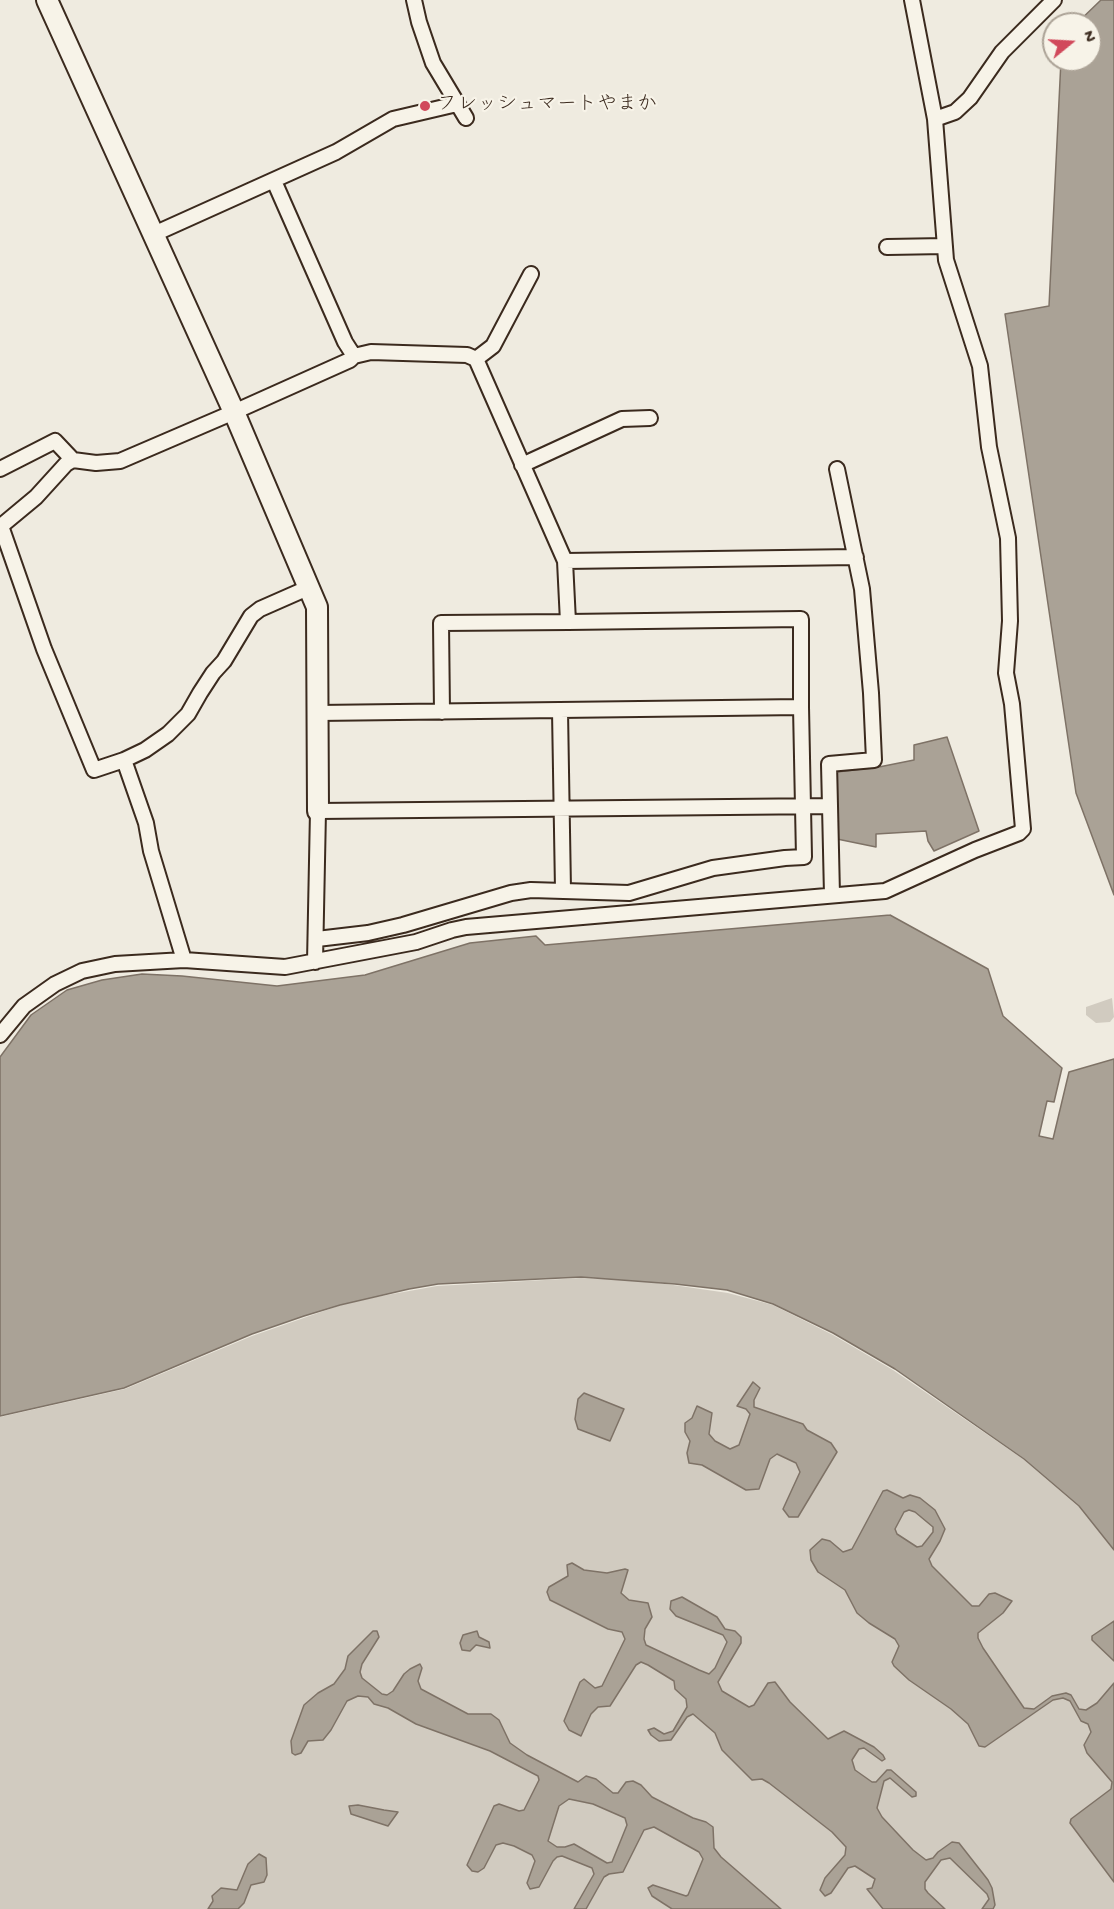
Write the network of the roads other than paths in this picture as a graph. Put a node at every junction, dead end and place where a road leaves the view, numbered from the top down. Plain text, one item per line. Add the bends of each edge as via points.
1 (47, 0) edge
2 (414, 0) edge
3 (912, 0) edge
4 (1054, 0) edge
5 (457, 105) junction
6 (466, 118) dead end
7 (935, 119) junction
8 (274, 181) junction
9 (154, 234) junction
10 (945, 246) junction
11 (887, 247) dead end
12 (531, 274) dead end
13 (354, 356) junction
14 (476, 359) junction
15 (234, 412) junction
16 (650, 418) dead end
17 (73, 460) junction
18 (522, 465) junction
19 (0, 469) edge
20 (837, 470) dead end
21 (856, 557) junction
22 (565, 561) junction
23 (310, 587) junction
24 (568, 622) junction
25 (801, 707) junction
26 (560, 711) junction
27 (442, 712) junction
28 (318, 713) junction
29 (124, 760) junction
30 (802, 805) junction
31 (830, 806) junction
32 (562, 808) junction
33 (318, 811) junction
34 (563, 890) junction
35 (832, 895) junction
36 (316, 939) junction
37 (184, 960) junction
38 (315, 962) junction
39 (0, 1035) edge

1 - 9 street
2 - 5 street via 433,63
3 - 7 street
4 - 7 street via 1002,52 970,99 955,112
5 - 6 street
5 - 8 street via 393,119
7 - 10 street
8 - 9 street
8 - 13 street
9 - 15 street
10 - 11 street
10 - 35 street via 980,366 989,447 1008,538 1010,621 1006,673 1023,829 885,891
12 - 14 street via 493,346
13 - 14 street via 388,351 467,355
13 - 15 street
14 - 18 street
15 - 17 street via 120,461
15 - 23 street
16 - 18 street via 622,419
17 - 19 street via 55,441
17 - 29 street via 1,526 94,770
18 - 22 street
20 - 21 street
21 - 22 street
21 - 31 street via 863,600 874,760 829,764
22 - 24 street
23 - 28 street via 318,607
23 - 29 street via 251,616 189,714 168,734
24 - 25 street via 801,619
24 - 27 street via 441,623
25 - 26 street
25 - 30 street
26 - 27 street
26 - 32 street
27 - 28 street
28 - 33 street
29 - 37 street
30 - 31 street
30 - 32 street
30 - 34 street via 804,857 722,866 629,893
31 - 35 street
32 - 33 street
32 - 34 street
33 - 36 street
34 - 36 street via 511,893 404,925
35 - 38 street via 466,927 416,942
36 - 38 street
37 - 38 street via 285,967
37 - 39 street via 115,964 82,971 24,1006

